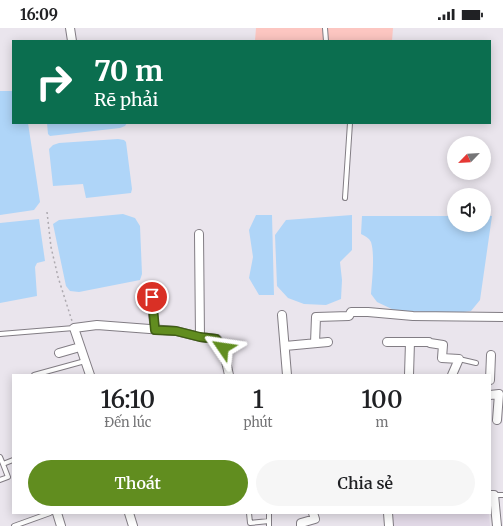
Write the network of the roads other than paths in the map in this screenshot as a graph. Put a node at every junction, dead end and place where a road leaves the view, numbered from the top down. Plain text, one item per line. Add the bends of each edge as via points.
1 (70, 28) edge
2 (325, 28) edge
3 (72, 40) edge
4 (326, 40) edge
5 (350, 124) edge
6 (345, 198) dead end
7 (199, 234) dead end
8 (152, 297) dead end
9 (282, 315) dead end
10 (503, 317) edge
11 (74, 328) junction
12 (155, 330) junction
13 (0, 334) edge
14 (200, 337) junction
15 (328, 342) dead end
16 (387, 342) dead end
17 (410, 342) junction
18 (315, 343) junction
19 (285, 346) junction
20 (80, 347) junction
21 (59, 353) dead end
22 (491, 355) dead end
23 (459, 360) junction
24 (85, 361) junction
25 (476, 363) dead end
26 (38, 374) edge
27 (90, 374) edge
28 (229, 374) edge
29 (287, 374) edge
30 (409, 374) edge
31 (452, 374) edge
32 (490, 374) edge
33 (491, 395) edge
34 (497, 420) edge
35 (0, 457) edge
36 (12, 460) edge
37 (3, 464) junction
38 (0, 480) edge
39 (492, 495) edge
40 (503, 495) edge
41 (47, 514) edge
42 (57, 514) edge
43 (129, 514) edge
44 (249, 514) edge
45 (268, 514) edge
46 (313, 514) edge
47 (388, 514) edge
48 (269, 524) edge
49 (14, 526) edge
50 (61, 526) edge
51 (133, 526) edge
52 (301, 526) edge
53 (389, 526) edge
54 (497, 526) edge

1 - 3 street
2 - 4 lane
5 - 6 lane
7 - 14 street
8 - 12 street
9 - 19 street
10 - 18 street via 351,312 349,316 316,317
11 - 12 street via 97,325
11 - 13 lane
11 - 20 street
12 - 14 street via 176,331
14 - 28 street via 216,339 221,343
15 - 18 street
16 - 17 street
17 - 23 street via 443,345 442,358
17 - 30 street
18 - 19 street
19 - 29 street
20 - 21 street
20 - 24 street
22 - 32 street
23 - 25 lane
23 - 31 street
24 - 26 lane
24 - 27 street
33 - 34 street via 499,394
35 - 37 lane
36 - 37 lane
37 - 38 lane via 8,477
39 - 40 lane
39 - 54 street
41 - 49 lane
42 - 50 street
43 - 51 street
44 - 48 lane via 250,523
45 - 48 lane
46 - 52 street via 315,519 301,523
47 - 53 street

